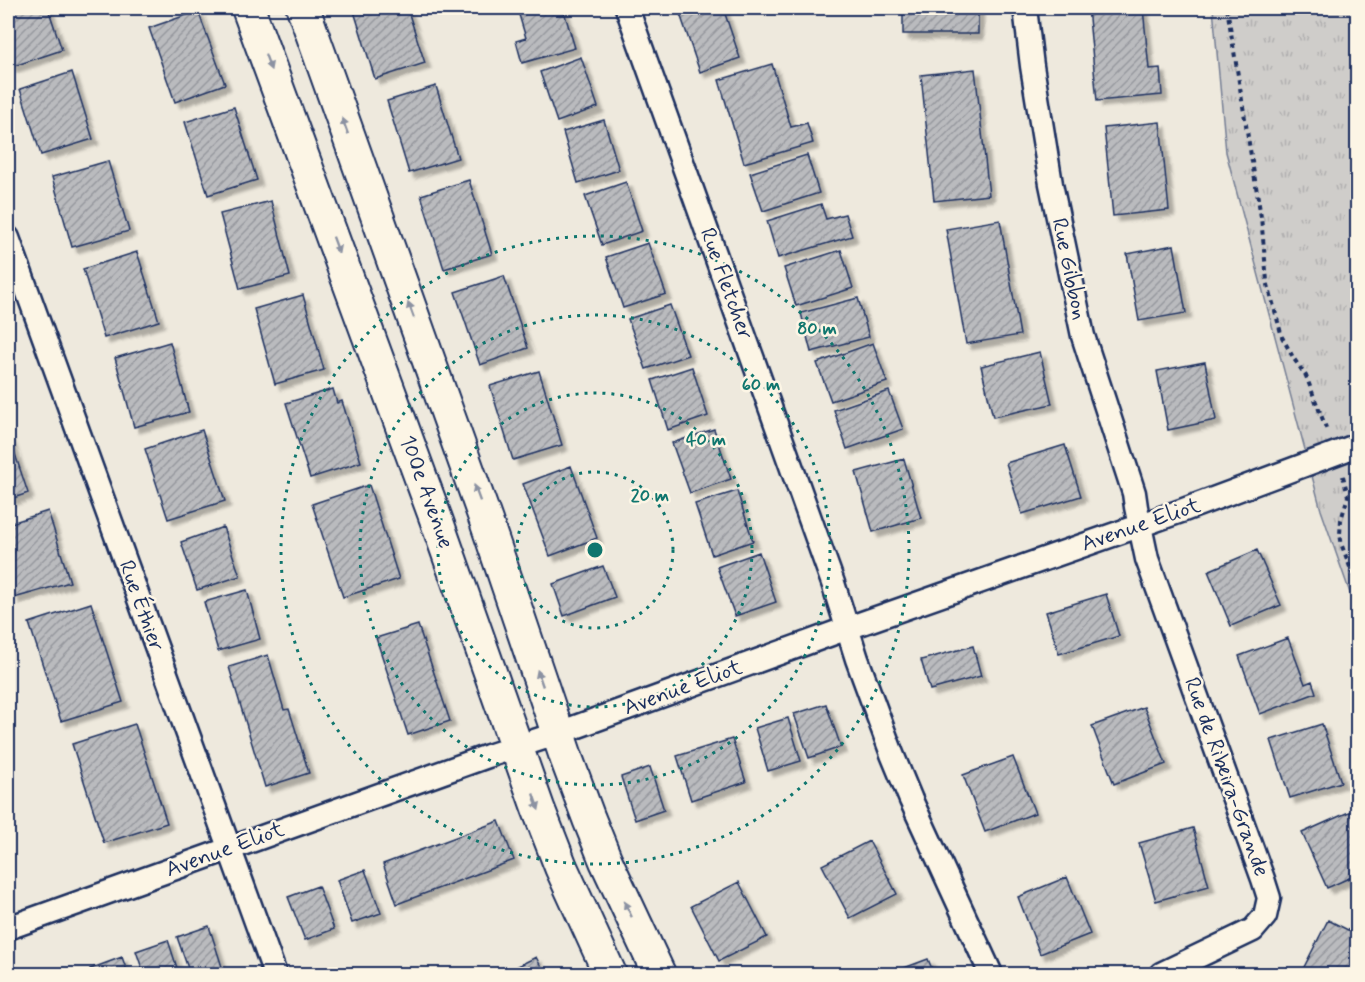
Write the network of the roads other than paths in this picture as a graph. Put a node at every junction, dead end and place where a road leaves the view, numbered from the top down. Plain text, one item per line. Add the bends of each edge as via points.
1 (248, 8) edge
2 (303, 8) edge
3 (627, 8) edge
4 (1025, 8) edge
5 (8, 238) edge
6 (1358, 445) edge
7 (1140, 525) junction
8 (848, 628) junction
9 (559, 733) junction
10 (517, 747) junction
11 (229, 849) junction
12 (8, 928) edge
13 (275, 975) edge
14 (610, 975) edge
15 (659, 975) edge
16 (991, 975) edge
17 (1161, 975) edge

1 -> 10 street, 100e Avenue
9 -> 2 street, 100e Avenue
3 - 8 street, Rue Fletcher
4 - 7 street, Rue Gibbon via 1052,184 1083,336 1134,493
5 - 11 street, Rue Éthier
6 - 7 street, Avenue Eliot
7 - 8 street, Avenue Eliot
7 - 17 street, Rue de Ribeira-Grande via 1147,559 1269,898 1265,916 1253,930
8 - 9 street, Avenue Eliot
8 - 16 street via 908,791
9 - 10 street, Avenue Eliot
15 -> 9 street, 100e Avenue via 606,861
10 - 11 street, Avenue Eliot
10 -> 14 street, 100e Avenue via 561,867
11 - 12 street, Avenue Eliot
11 - 13 street, Rue Éthier

